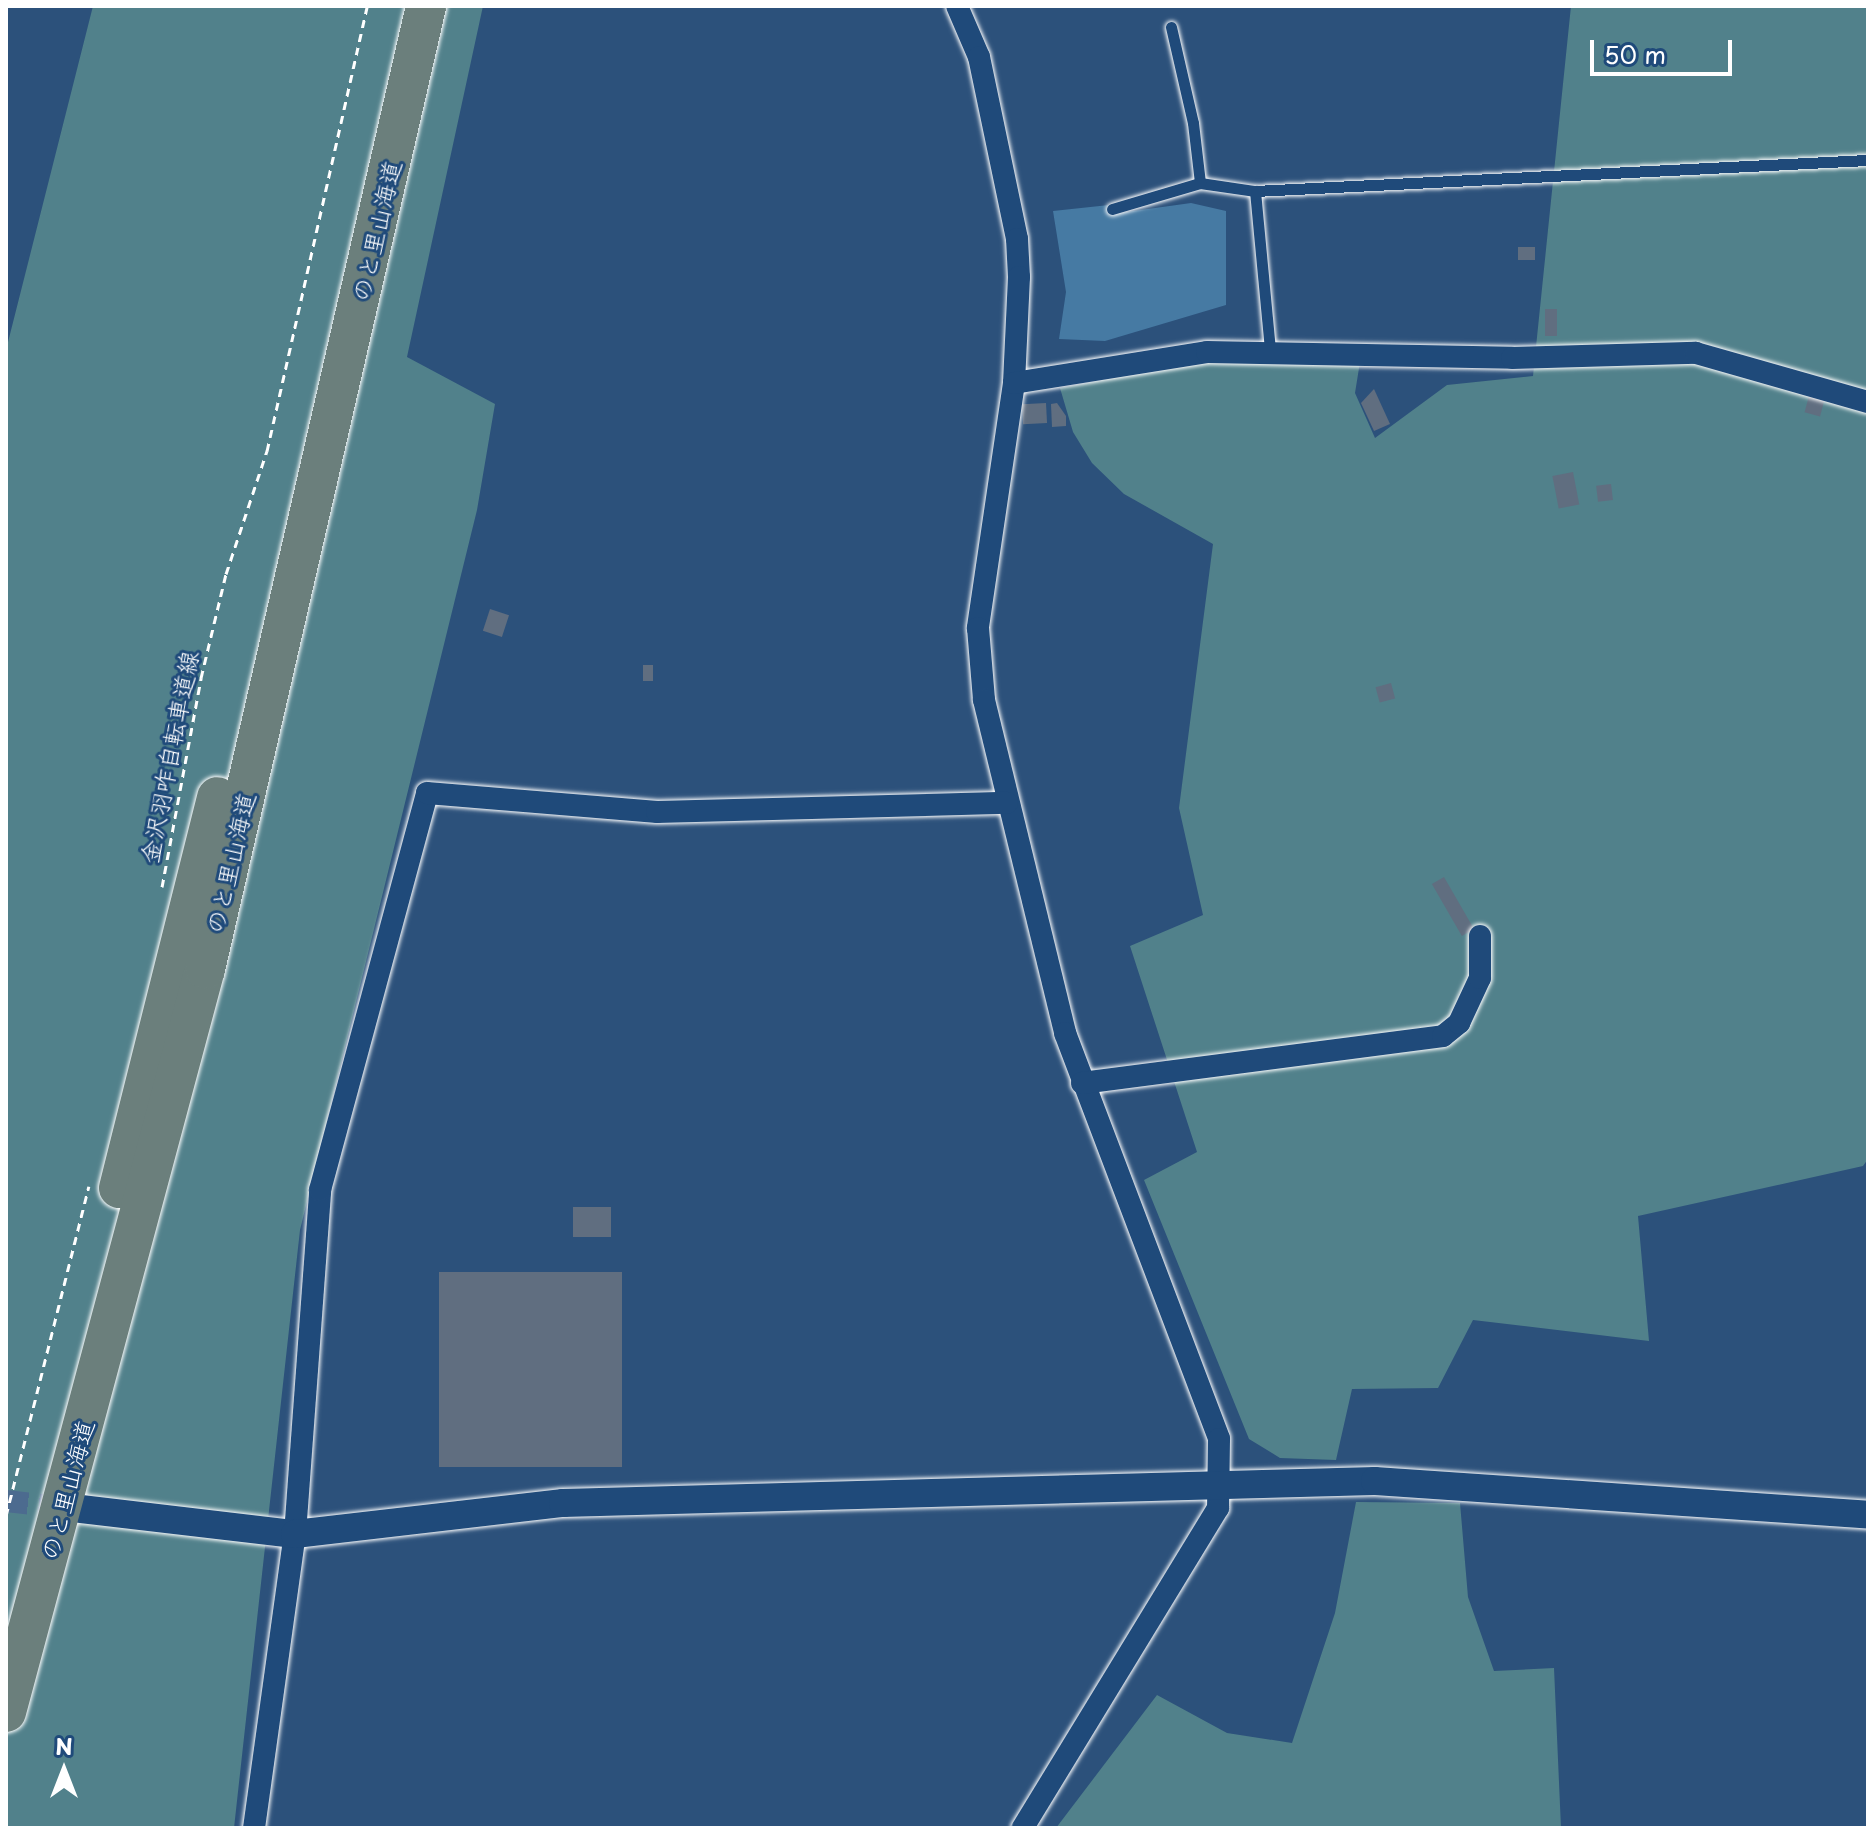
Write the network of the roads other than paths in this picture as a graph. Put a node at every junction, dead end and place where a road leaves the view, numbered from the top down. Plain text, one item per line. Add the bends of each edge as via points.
1 (398, 6) edge
2 (426, 6) edge
3 (957, 6) edge
4 (1171, 27) dead end
5 (1868, 160) edge
6 (1200, 183) junction
7 (1255, 191) junction
8 (1112, 209) dead end
9 (1270, 349) junction
10 (1014, 383) junction
11 (1868, 402) edge
12 (1007, 803) junction
13 (1480, 936) dead end
14 (1082, 1083) junction
15 (1219, 1482) junction
16 (81, 1509) tunnel mouth
17 (1868, 1515) edge
18 (295, 1534) junction
19 (6, 1609) edge
20 (6, 1712) edge
21 (254, 1828) edge
22 (1023, 1828) edge

1 - 19 highway, のと里山海道 via 229,750 74,1367
2 - 20 highway, のと里山海道 via 205,969
3 - 10 street via 979,57 1017,239 1021,317
4 - 6 lane via 1193,123
5 - 7 lane
6 - 7 lane
6 - 8 lane
7 - 9 lane
9 - 10 street via 1207,352
9 - 11 street via 1512,358 1696,353
10 - 12 street via 978,628 984,700
12 - 14 street
12 - 18 street via 657,812 427,793 320,1190
13 - 14 street via 1480,978 1459,1023 1443,1036
14 - 15 street via 1206,1393 1219,1439
15 - 17 street via 1375,1481
15 - 18 street via 563,1503
15 - 22 street via 1218,1508
16 - 18 street
18 - 21 street

